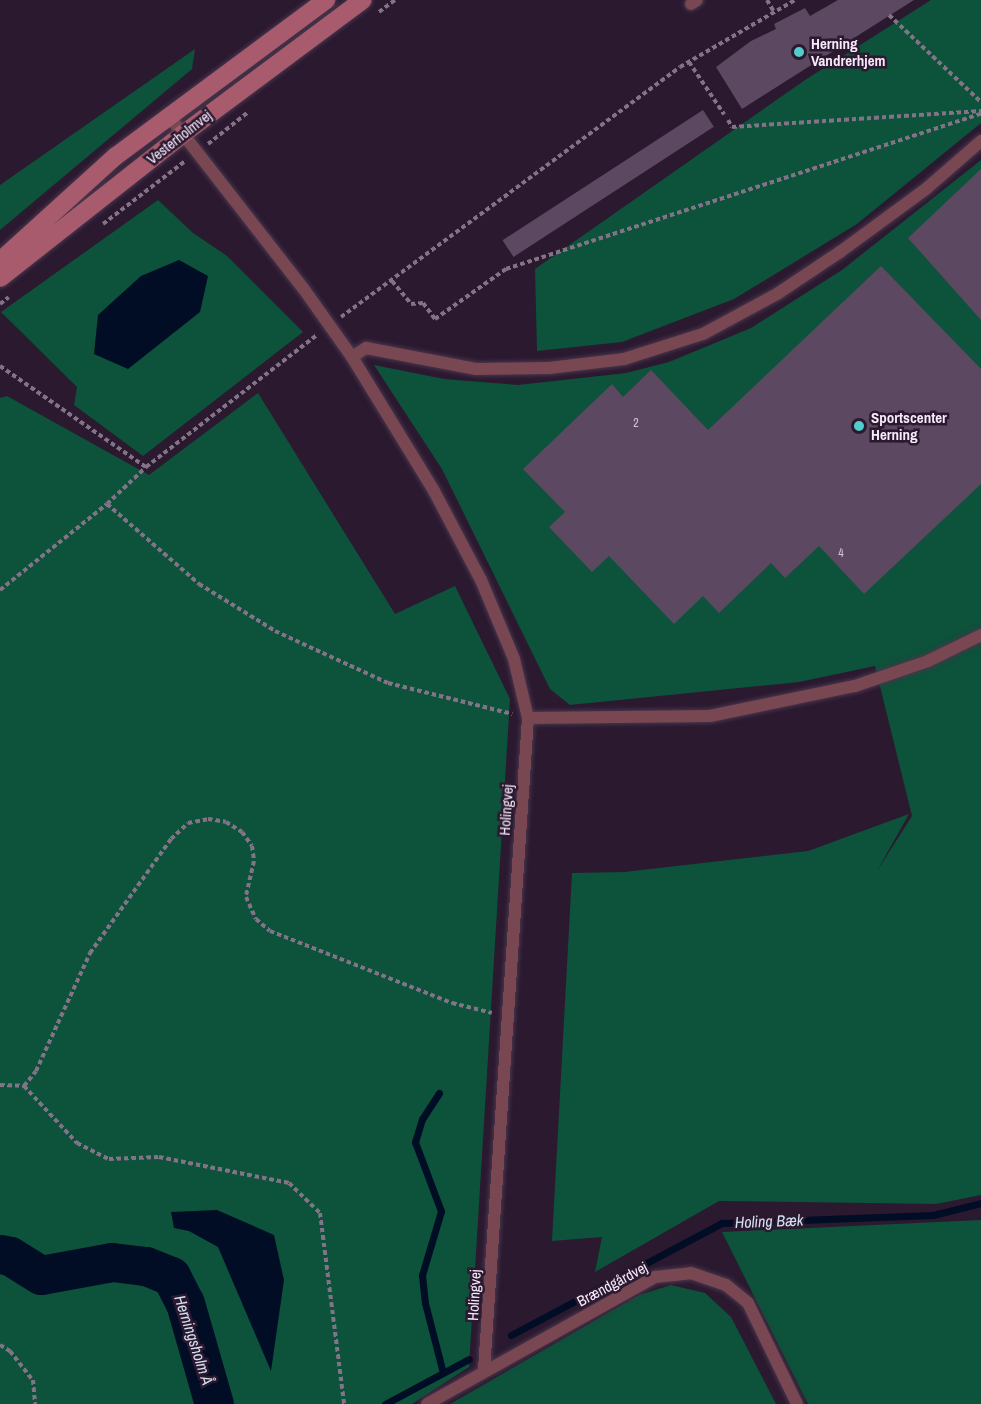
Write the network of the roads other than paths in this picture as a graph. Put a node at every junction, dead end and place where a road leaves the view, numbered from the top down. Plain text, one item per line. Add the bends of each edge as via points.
1 (326, 0) edge
2 (363, 0) edge
3 (169, 116) junction
4 (183, 134) junction
5 (981, 141) edge
6 (0, 261) edge
7 (0, 278) edge
8 (352, 357) junction
9 (981, 635) edge
10 (528, 718) junction
11 (484, 1370) junction
12 (427, 1404) edge
13 (797, 1404) edge

1 - 3 street, Vesterholmvej
2 - 4 street, Vesterholmvej
3 - 4 lane, Holingvej
3 - 6 street, Vesterholmvej via 74,192
4 - 7 street, Vesterholmvej
4 - 8 lane, Holingvej
5 - 8 lane via 927,188 840,252 777,294 703,334 624,359 549,368 476,369 366,348
8 - 10 lane, Holingvej via 434,491 481,580 514,659
9 - 10 lane via 928,661 855,686 710,716
10 - 11 lane, Holingvej
11 - 12 lane, Brændgårdvej
11 - 13 lane, Brændgårdvej via 656,1277 691,1273 726,1285 748,1303

